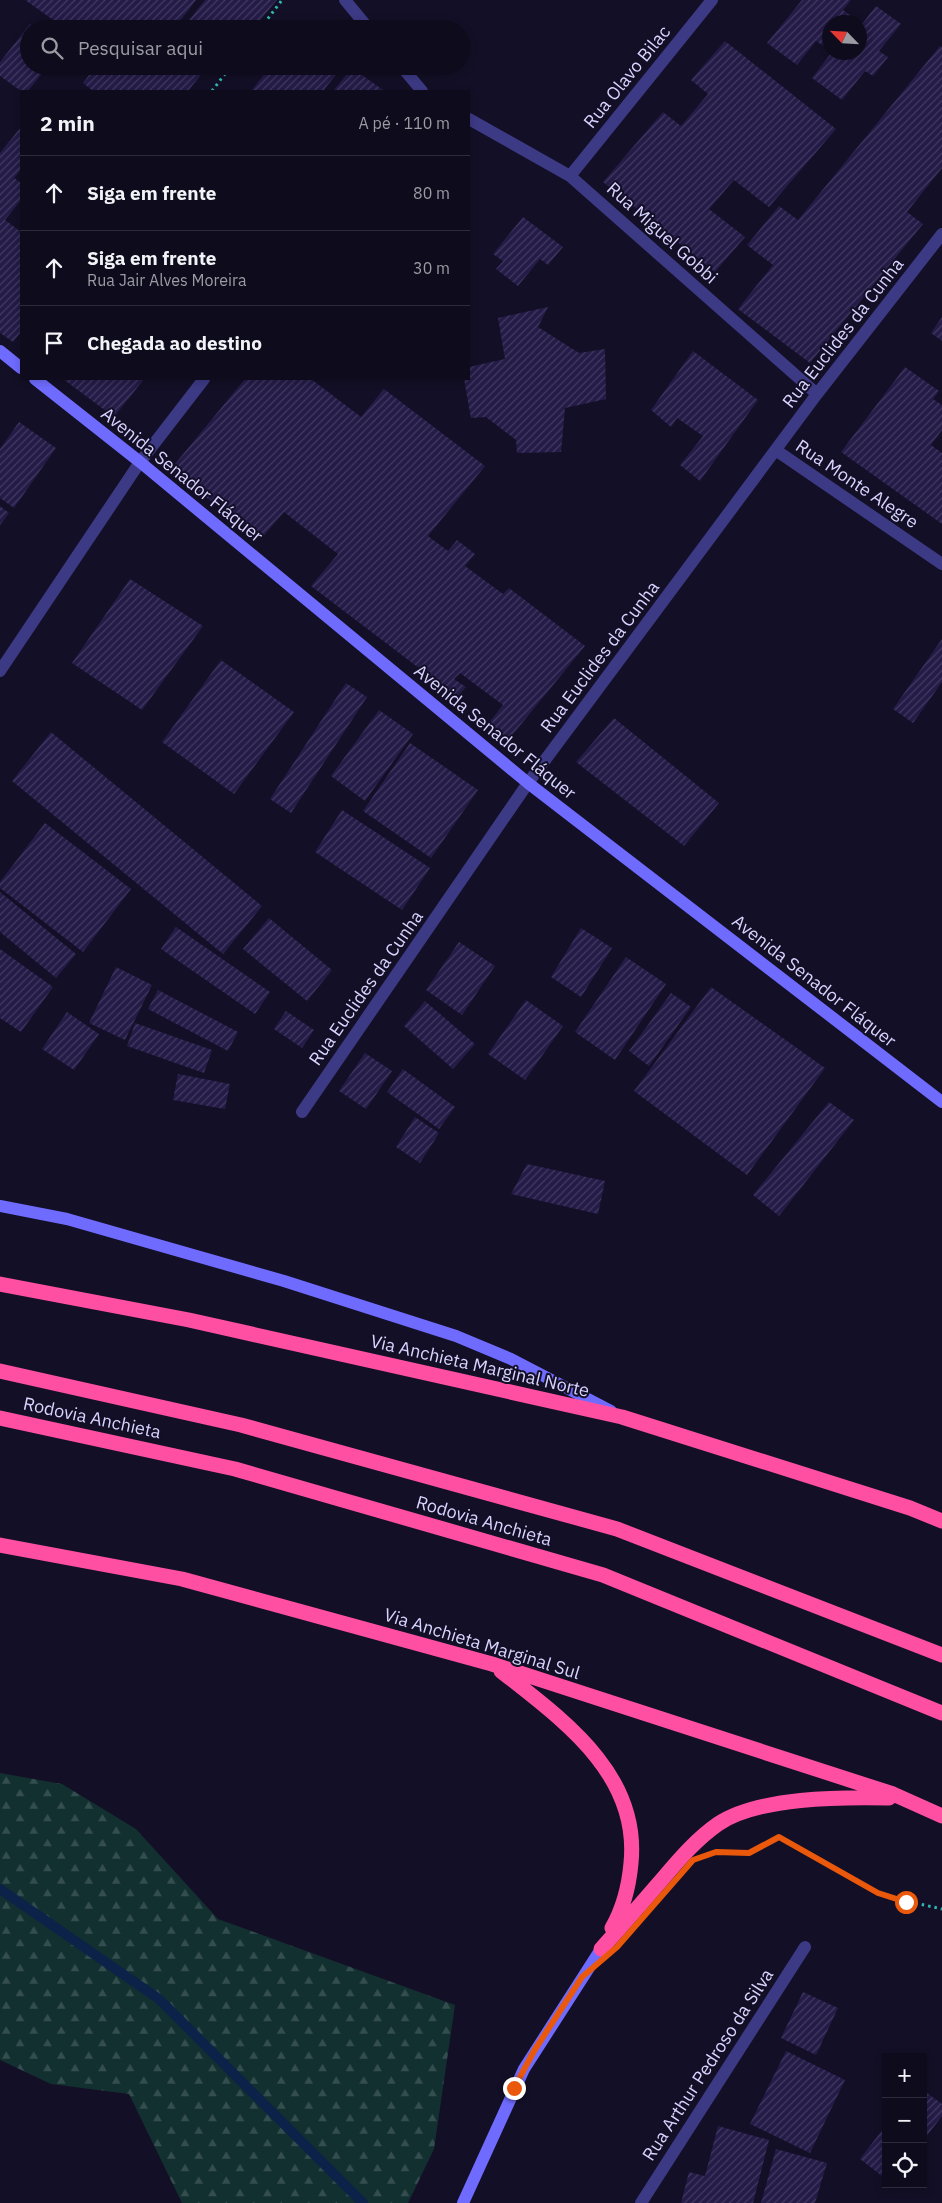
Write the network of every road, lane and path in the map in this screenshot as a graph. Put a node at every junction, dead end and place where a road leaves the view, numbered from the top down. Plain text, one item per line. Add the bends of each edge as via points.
1 (282, 0) edge
2 (345, 0) edge
3 (712, 0) edge
4 (267, 20) edge
5 (362, 20) edge
6 (224, 75) edge
7 (409, 75) edge
8 (213, 90) edge
9 (421, 90) edge
10 (470, 120) edge
11 (570, 176) junction
12 (942, 234) edge
13 (0, 351) edge
14 (20, 367) edge
15 (36, 380) edge
16 (203, 380) edge
17 (817, 394) junction
18 (777, 451) junction
19 (140, 462) junction
20 (942, 564) edge
21 (0, 671) edge
22 (528, 783) junction
23 (942, 1102) edge
24 (302, 1112) dead end
25 (0, 1206) edge
26 (0, 1284) edge
27 (0, 1371) edge
28 (622, 1417) junction
29 (0, 1418) edge
30 (942, 1521) edge
31 (0, 1545) edge
32 (942, 1655) edge
33 (492, 1664) junction
34 (942, 1713) edge
35 (900, 1798) junction
36 (942, 1816) edge
37 (716, 1852) dead end
38 (942, 1909) edge
39 (805, 1947) dead end
40 (602, 1949) junction
41 (463, 2203) edge
42 (641, 2203) edge

1 - 4 path
2 - 5 street
3 - 11 street, Rua Olavo Bilac
6 - 8 path
7 - 9 street
10 - 11 street, Rua Miguel Gobbi
11 - 17 street, Rua Miguel Gobbi
12 - 17 street, Rua Euclides da Cunha
13 - 14 street
15 - 19 street, Avenida Senador Fláquer
16 - 19 street
17 - 18 street, Rua Euclides da Cunha
18 - 20 street, Rua Monte Alegre
18 - 22 street, Rua Euclides da Cunha
19 - 21 street
19 - 22 street, Avenida Senador Fláquer
22 - 23 street, Avenida Senador Fláquer
22 - 24 street, Rua Euclides da Cunha
25 - 28 street via 67,1219 456,1336 512,1359
26 - 28 highway, Via Anchieta Marginal Norte via 189,1320
27 - 32 highway, Rodovia Anchieta via 241,1425 617,1529
28 - 30 highway, Via Anchieta Marginal Norte
29 - 34 highway, Rodovia Anchieta via 235,1469 603,1575
31 - 33 highway, Via Anchieta Marginal Sul via 182,1579
33 - 35 highway, Via Anchieta Marginal Sul
33 - 40 highway via 586,1743 617,1785 627,1810 632,1832 630,1874 621,1912
35 - 36 highway, Via Anchieta Marginal Sul
35 - 40 highway via 799,1802 768,1806 733,1816 701,1837
37 - 38 path via 749,1853 779,1837 878,1893
39 - 42 street, Rua Arthur Pedroso da Silva
40 - 41 street via 524,2069

